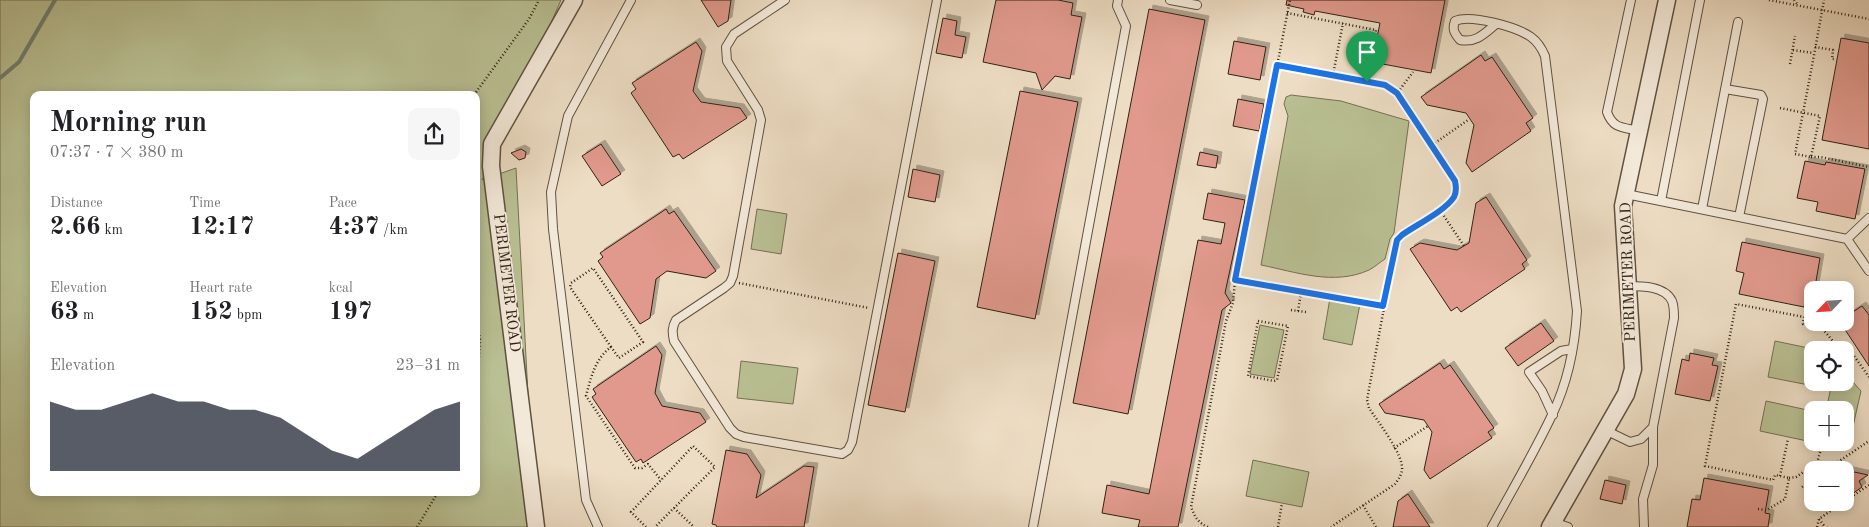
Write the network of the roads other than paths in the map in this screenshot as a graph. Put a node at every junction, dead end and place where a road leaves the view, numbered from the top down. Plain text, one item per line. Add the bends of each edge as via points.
1 (574, 0) edge
2 (631, 0) edge
3 (785, 0) edge
4 (937, 0) edge
5 (1118, 0) edge
6 (1170, 0) edge
7 (1631, 0) edge
8 (1700, 0) edge
9 (1663, 1) edge
10 (1197, 6) dead end
11 (1738, 22) dead end
12 (1496, 24) junction
13 (1725, 89) junction
14 (1639, 131) junction
15 (1626, 194) junction
16 (1661, 201) junction
17 (1702, 210) junction
18 (1738, 217) junction
19 (1869, 218) edge
20 (1847, 239) junction
21 (1869, 271) edge
22 (1627, 286) junction
23 (1572, 349) junction
24 (1553, 414) junction
25 (1653, 427) junction
26 (1605, 430) junction
27 (1551, 524) edge
28 (536, 527) edge
29 (598, 527) edge
30 (1033, 527) edge
31 (1492, 527) edge
32 (1568, 527) edge
33 (1644, 527) edge

1 - 28 street, PERIMETER ROAD via 492,144 491,166
2 - 29 lane via 568,116 551,192 552,229 586,500
3 - 4 lane via 734,34 726,47 728,61 761,120 733,276 724,288 676,320 672,334 736,434 842,454 852,442
5 - 30 lane via 1117,6 1126,26
6 - 10 lane
7 - 14 lane via 1606,112 1616,126
8 - 16 lane
9 - 14 street, PERIMETER ROAD
11 - 13 lane
12 - 12 lane via 1468,41 1460,40 1453,27 1455,21 1471,18
12 - 23 lane via 1534,39 1548,67 1577,311
13 - 17 lane
13 - 18 lane via 1761,95 1763,99
14 - 15 street, PERIMETER ROAD
15 - 16 lane
15 - 22 street, PERIMETER ROAD via 1623,206
16 - 17 lane
17 - 18 lane
18 - 20 lane
19 - 20 lane
20 - 21 lane
22 - 25 lane via 1664,292 1672,302 1674,318
22 - 26 street, PERIMETER ROAD via 1633,369 1626,394
23 - 24 lane
23 - 24 lane via 1561,351 1529,372
24 - 31 lane
25 - 26 lane via 1642,439 1630,442
25 - 33 lane via 1653,465 1644,499
26 - 27 street, PERIMETER ROAD
27 - 32 lane

